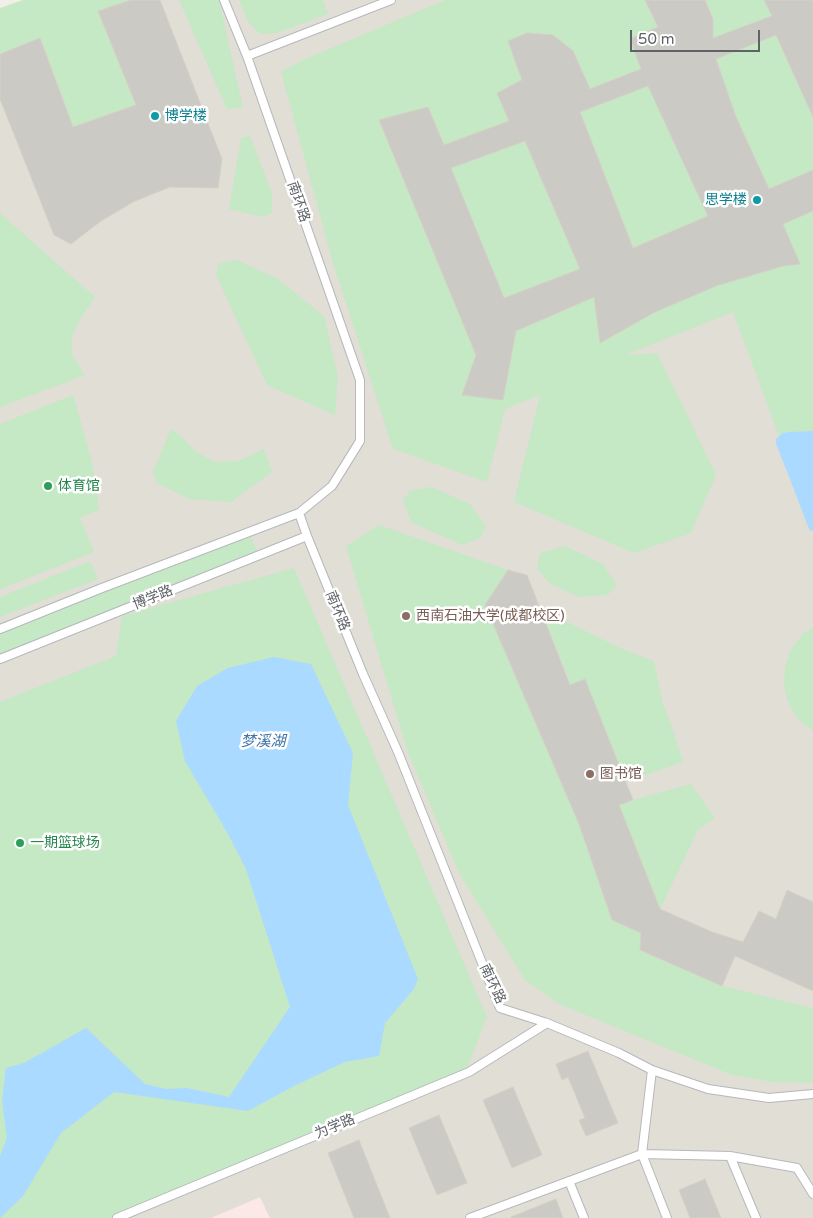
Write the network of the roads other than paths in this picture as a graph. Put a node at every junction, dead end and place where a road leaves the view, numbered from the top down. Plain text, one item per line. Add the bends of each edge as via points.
1 (224, 0) edge
2 (391, 0) edge
3 (247, 56) junction
4 (299, 513) junction
5 (307, 536) junction
6 (0, 628) edge
7 (0, 659) edge
8 (546, 1023) junction
9 (652, 1070) junction
10 (813, 1094) edge
11 (642, 1154) junction
12 (730, 1156) junction
13 (569, 1181) junction
14 (813, 1194) edge
15 (492, 1214) edge
16 (117, 1218) edge
17 (470, 1218) edge
18 (584, 1218) edge
19 (667, 1218) edge
20 (756, 1218) edge

1 - 3 lane, 南环路
2 - 3 lane
3 - 4 lane, 南环路 via 360,380 360,441 332,486
4 - 5 lane, 南环路
4 - 6 lane, 博学路
5 - 7 lane, 博学路
5 - 8 lane, 南环路 via 500,1008
8 - 9 lane, 南环路
8 - 16 lane, 为学路 via 469,1072
9 - 10 lane, 南环路 via 708,1088 769,1098
9 - 11 lane
11 - 12 lane
11 - 13 lane
11 - 19 lane
12 - 14 lane via 797,1168
12 - 20 lane
13 - 15 lane
13 - 18 lane
15 - 17 lane

